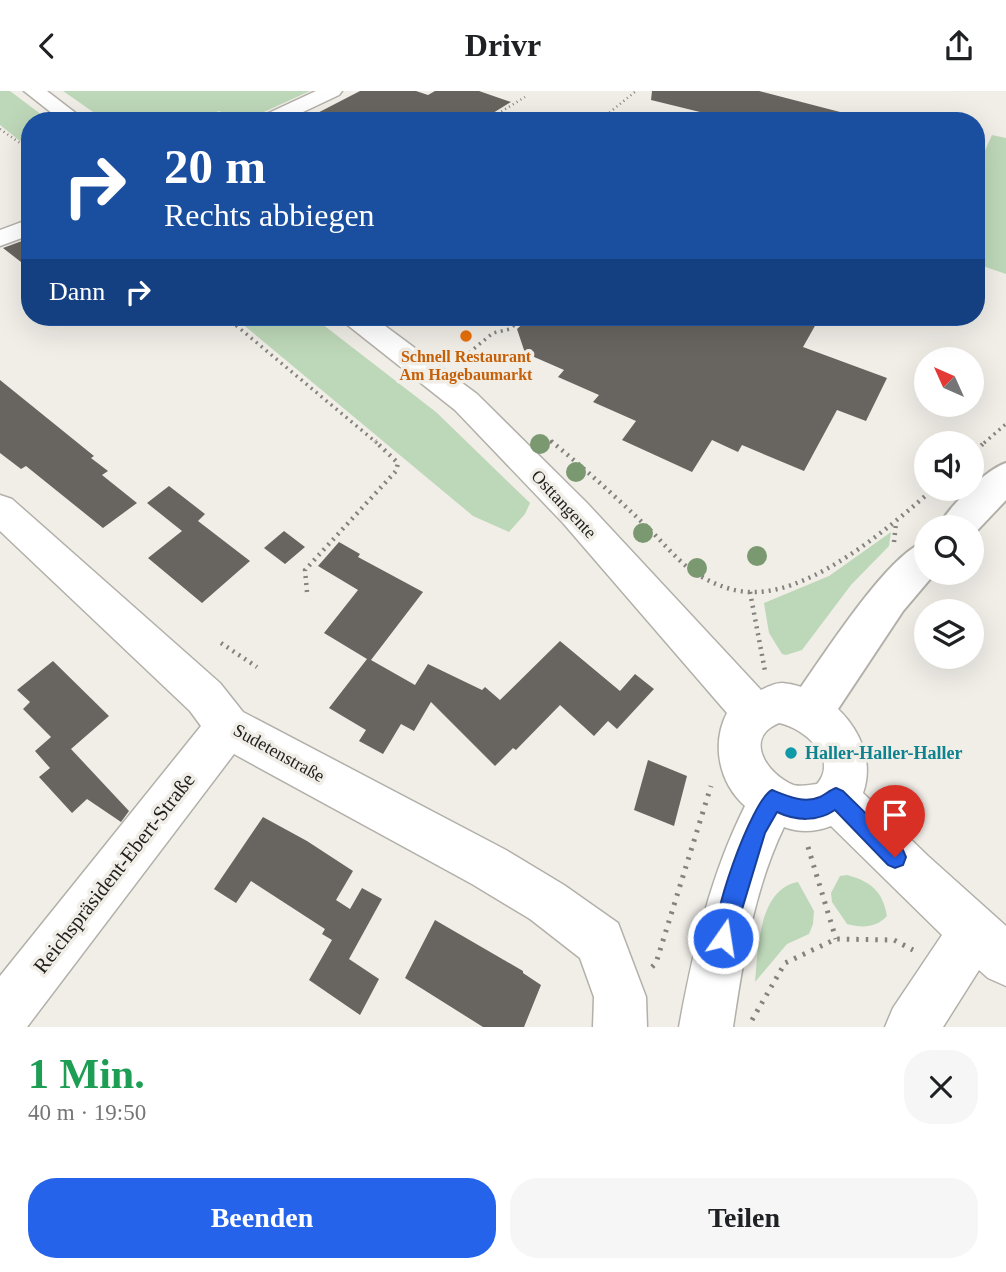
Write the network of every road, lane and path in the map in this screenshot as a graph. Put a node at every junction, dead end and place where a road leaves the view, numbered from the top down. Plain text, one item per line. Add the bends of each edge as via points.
1 (34, 91) edge
2 (332, 91) edge
3 (636, 91) edge
4 (525, 97) dead end
5 (63, 112) edge
6 (286, 112) edge
7 (497, 112) edge
8 (610, 112) edge
9 (0, 129) edge
10 (21, 144) edge
11 (21, 230) edge
12 (0, 239) edge
13 (237, 326) edge
14 (367, 326) edge
15 (513, 326) edge
16 (453, 366) dead end
17 (1006, 424) edge
18 (984, 443) edge
19 (1006, 477) edge
20 (919, 501) edge
21 (0, 509) edge
22 (969, 515) edge
23 (914, 571) edge
24 (307, 592) dead end
25 (222, 643) dead end
26 (257, 667) dead end
27 (740, 698) junction
28 (810, 712) junction
29 (228, 727) junction
30 (715, 775) dead end
31 (850, 812) junction
32 (765, 814) junction
33 (808, 847) junction
34 (836, 939) junction
35 (977, 953) edge
36 (656, 963) dead end
37 (0, 1019) edge
38 (620, 1027) edge
39 (706, 1027) edge
40 (748, 1027) edge
41 (912, 1027) edge

1 - 5 street
2 - 6 street
3 - 8 path
4 - 7 path
9 - 10 path
11 - 12 street
13 - 24 path via 398,463 397,471 305,570
14 - 27 street, Osttangente via 466,402 575,513
15 - 16 path via 493,333
17 - 18 path
19 - 22 highway
20 - 27 path via 813,577 786,589 750,592 766,675
21 - 29 street, Sudetenstraße via 205,697
23 - 28 highway via 889,599
25 - 26 path
27 - 28 street
27 - 32 street via 739,755
28 - 31 street via 825,723 844,753
29 - 37 street, Reichspräsident-Ebert-Straße
29 - 38 street, Sudetenstraße via 489,867 600,941 620,997
30 - 36 path
31 - 32 street via 824,806 807,810 789,807
31 - 33 path via 844,839
31 - 35 street
32 - 33 path
32 - 39 street via 728,914
33 - 34 path
34 - 35 path via 894,940
34 - 40 path via 785,964
35 - 41 street

